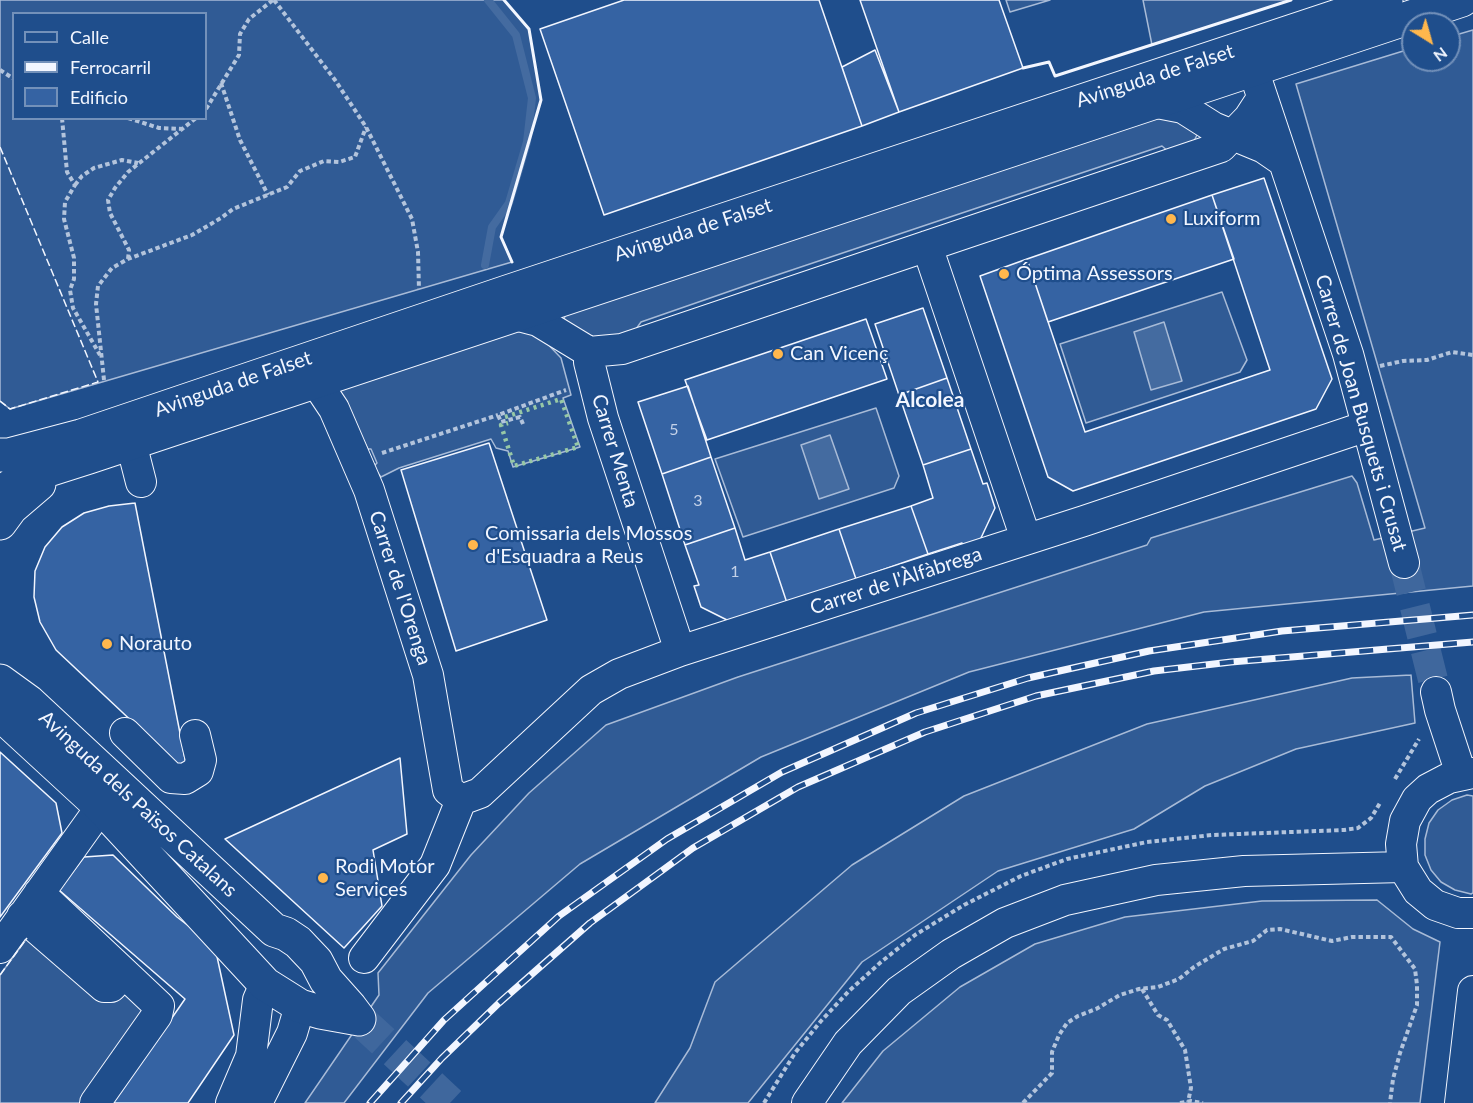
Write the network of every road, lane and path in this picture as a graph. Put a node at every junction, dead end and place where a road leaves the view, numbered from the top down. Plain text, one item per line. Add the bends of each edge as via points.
1 (274, 0) edge
2 (1386, 0) edge
3 (1462, 0) edge
4 (221, 83) junction
5 (1258, 84) junction
6 (1152, 102) junction
7 (207, 107) edge
8 (62, 120) edge
9 (134, 120) edge
10 (194, 120) edge
11 (366, 127) junction
12 (183, 129) junction
13 (1232, 135) junction
14 (1283, 161) junction
15 (139, 164) junction
16 (75, 185) junction
17 (268, 195) junction
18 (927, 246) junction
19 (128, 259) junction
20 (419, 289) dead end
21 (515, 315) junction
22 (589, 352) junction
23 (1473, 355) edge
24 (101, 357) junction
25 (1353, 372) junction
26 (104, 380) dead end
27 (315, 382) junction
28 (570, 389) dead end
29 (498, 415) junction
30 (523, 424) dead end
31 (1367, 426) junction
32 (0, 438) edge
33 (131, 443) junction
34 (85, 447) junction
35 (0, 455) edge
36 (374, 455) dead end
37 (141, 482) dead end
38 (0, 493) edge
39 (0, 523) edge
40 (1026, 539) junction
41 (1404, 563) tunnel mouth
42 (680, 651) junction
43 (0, 663) edge
44 (0, 681) edge
45 (1436, 692) tunnel mouth
46 (14, 714) edge
47 (125, 733) dead end
48 (195, 735) dead end
49 (1467, 773) edge
50 (461, 800) junction
51 (101, 807) junction
52 (1403, 867) junction
53 (31, 905) junction
54 (1473, 913) edge
55 (273, 930) junction
56 (0, 948) edge
57 (364, 958) dead end
58 (257, 977) junction
59 (326, 980) junction
60 (114, 984) dead end
61 (1142, 989) junction
62 (1473, 991) edge
63 (304, 1007) junction
64 (1188, 1102) edge
65 (95, 1103) edge
66 (231, 1103) edge
67 (257, 1103) edge
68 (807, 1103) edge
69 (1023, 1103) edge
70 (1180, 1103) edge
71 (1203, 1103) edge
72 (1390, 1103) edge
73 (1460, 1103) edge

1 - 4 path via 249,19 240,34 239,55
1 - 11 path
2 - 34 main road, Avinguda de Falset via 507,292
3 - 5 main road, Avinguda de Falset
4 - 7 path
4 - 17 path via 240,140
5 - 6 main road, Avinguda de Falset
5 - 13 street via 1249,118
5 - 14 street, Carrer de Joan Busquets i Crusat
6 - 13 street via 1183,108
6 - 21 main road, Avinguda de Falset
8 - 16 path via 67,172
9 - 12 path via 159,128
10 - 12 path
11 - 17 path via 355,157 324,161 300,171 287,187
11 - 20 path via 412,219
12 - 15 path
13 - 14 street
13 - 18 street via 1221,147
14 - 25 street, Carrer de Joan Busquets i Crusat
15 - 16 path via 122,160 94,168
15 - 19 path via 128,172 108,200 110,213 129,250
16 - 24 path via 64,211 74,258 70,290 73,308
17 - 19 path via 232,209 192,235
18 - 22 street via 622,349
18 - 40 street
19 - 24 path via 112,268 98,286
21 - 22 street via 538,321
21 - 27 main road, Avinguda de Falset
22 - 42 street, Carrer Menta via 603,418
23 - 25 path via 1452,352
24 - 26 path
25 - 31 street, Carrer de Joan Busquets i Crusat
27 - 33 main road, Avinguda de Falset
27 - 50 street, Carrer de l'Orenga via 334,409 369,490 428,675 448,790
28 - 29 path
29 - 30 path via 501,422 520,417
29 - 36 path
31 - 40 street, Carrer de l'Àlfàbrega
31 - 41 street, Carrer de Joan Busquets i Crusat
32 - 34 street via 12,443
33 - 34 main road, Avinguda de Falset
33 - 37 street
34 - 35 main road, Avinguda de Falset
34 - 38 main road, Avinguda de Falset
34 - 39 main road via 34,487
40 - 42 street, Carrer de l'Àlfàbrega
42 - 50 street, Carrer de l'Àlfàbrega via 620,674 591,690 480,793
43 - 46 main road
44 - 46 main road, Avinguda dels Països Catalans
45 - 49 street
46 - 51 main road, Avinguda dels Països Catalans
46 - 55 main road, Avinguda dels Països Catalans
47 - 48 street via 171,778 185,779 198,771 201,760
49 - 52 street via 1428,789 1418,799 1405,821
50 - 57 street via 435,865
51 - 53 street
51 - 58 main road, Avinguda dels Països Catalans
52 - 54 street via 1418,891 1435,905 1458,913
52 - 68 street via 1244,871 1156,880 1065,900 1005,923 951,954 899,991 848,1043
53 - 56 street
53 - 60 street via 104,987
53 - 65 street via 159,1006 157,1015
55 - 58 main road via 263,934 249,950
55 - 59 main road, Avinguda dels Països Catalans via 286,934 307,951
58 - 63 main road, Avinguda dels Països Catalans
58 - 66 street via 251,1056
59 - 63 main road via 322,991
59 - 63 main road, Avinguda dels Països Catalans via 358,1019
61 - 64 path via 1185,1050 1191,1088
61 - 69 path via 1120,995 1067,1023 1052,1052 1052,1072
61 - 72 path via 1179,979 1224,949 1253,941 1267,930 1332,940 1391,937 1414,969 1417,1005 1393,1078
62 - 73 street
63 - 67 street
64 - 70 path
64 - 71 path

